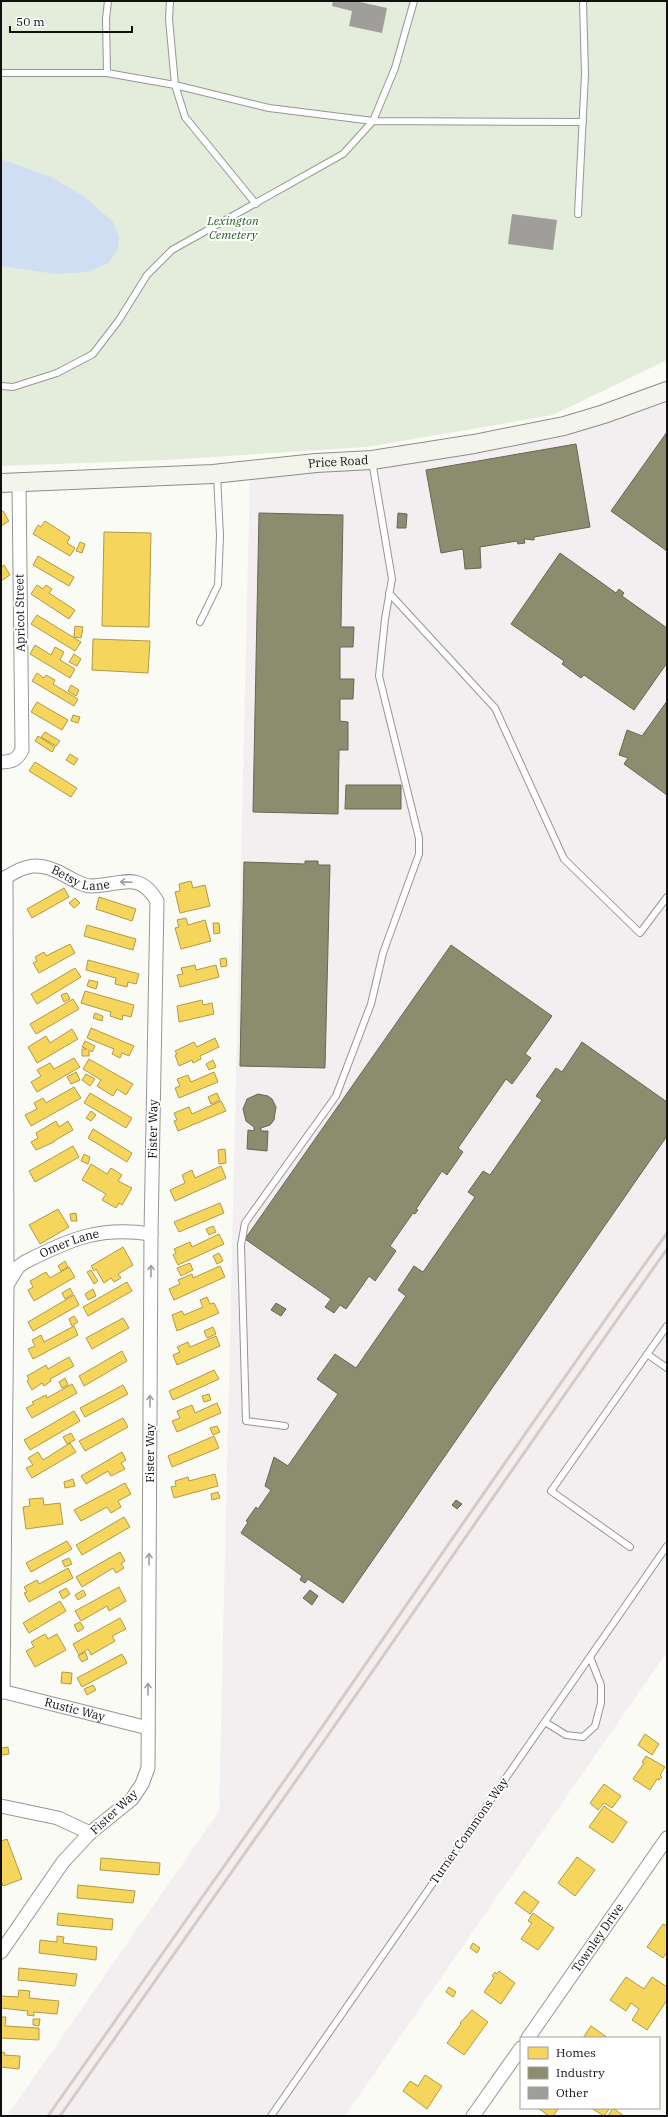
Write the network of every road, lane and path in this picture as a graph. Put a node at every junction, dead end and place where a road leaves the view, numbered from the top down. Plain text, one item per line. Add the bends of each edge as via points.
1 (108, 1) edge
2 (170, 1) edge
3 (414, 1) edge
4 (583, 1) edge
5 (107, 72) junction
6 (1, 73) edge
7 (175, 85) junction
8 (373, 121) junction
9 (583, 122) junction
10 (256, 204) junction
11 (578, 214) dead end
12 (1, 386) edge
13 (667, 391) edge
14 (372, 460) junction
15 (216, 473) junction
16 (19, 482) junction
17 (1, 483) edge
18 (389, 593) junction
19 (200, 622) dead end
20 (1, 762) edge
21 (4, 879) edge
22 (667, 896) edge
23 (157, 900) joint
24 (151, 1234) junction
25 (4, 1286) edge
26 (667, 1326) edge
27 (647, 1354) junction
28 (667, 1368) edge
29 (285, 1426) dead end
30 (667, 1546) edge
31 (630, 1547) dead end
32 (590, 1657) junction
33 (2, 1691) edge
34 (545, 1722) junction
35 (148, 1728) junction
36 (1, 1806) edge
37 (90, 1833) junction
38 (667, 1838) edge
39 (1, 1952) edge
40 (529, 2037) edge
41 (520, 2049) edge
42 (271, 2116) edge
43 (474, 2116) edge

1 - 5 lane
2 - 7 lane via 169,19
3 - 8 lane via 395,68
4 - 9 lane
5 - 6 lane
5 - 7 lane
7 - 8 lane via 269,108
7 - 10 lane via 185,117
8 - 9 lane
8 - 10 lane via 343,154
9 - 11 lane
10 - 12 lane via 172,250 148,275 93,354 57,373 13,387
13 - 14 street, Price Road via 564,426 474,444
14 - 15 street, Price Road
14 - 18 lane via 392,579
15 - 16 street, Price Road
15 - 19 lane via 220,536 218,585
16 - 17 street, Price Road
16 - 20 street, Apricot Street via 22,744 18,758 10,762
18 - 22 lane via 495,708 564,859 640,933
18 - 29 lane via 379,676 419,838 418,854 383,953 371,1004 336,1096 245,1223 241,1245 246,1421
23 -> 21 street, Betsy Lane via 143,884 126,881 91,886 77,883 52,867 20,869
21 - 25 street
23 - 24 street, Fister Way
24 - 25 street, Omer Lane via 127,1230 82,1237 25,1262
35 -> 24 street, Fister Way
25 - 33 street
26 - 27 lane
27 - 28 lane
27 - 31 lane via 551,1491
30 - 32 lane, Turner Commons Way
32 - 34 lane, Turner Commons Way
32 - 34 lane via 601,1684 601,1703 595,1726 583,1737 566,1735
33 - 35 street, Rustic Way
34 - 42 lane, Turner Commons Way
35 - 37 street, Fister Way via 150,1750 148,1768 142,1784 132,1798
36 - 37 street via 58,1818
37 - 39 street, Fister Way via 63,1862
38 - 40 street, Townley Drive
41 - 43 street

